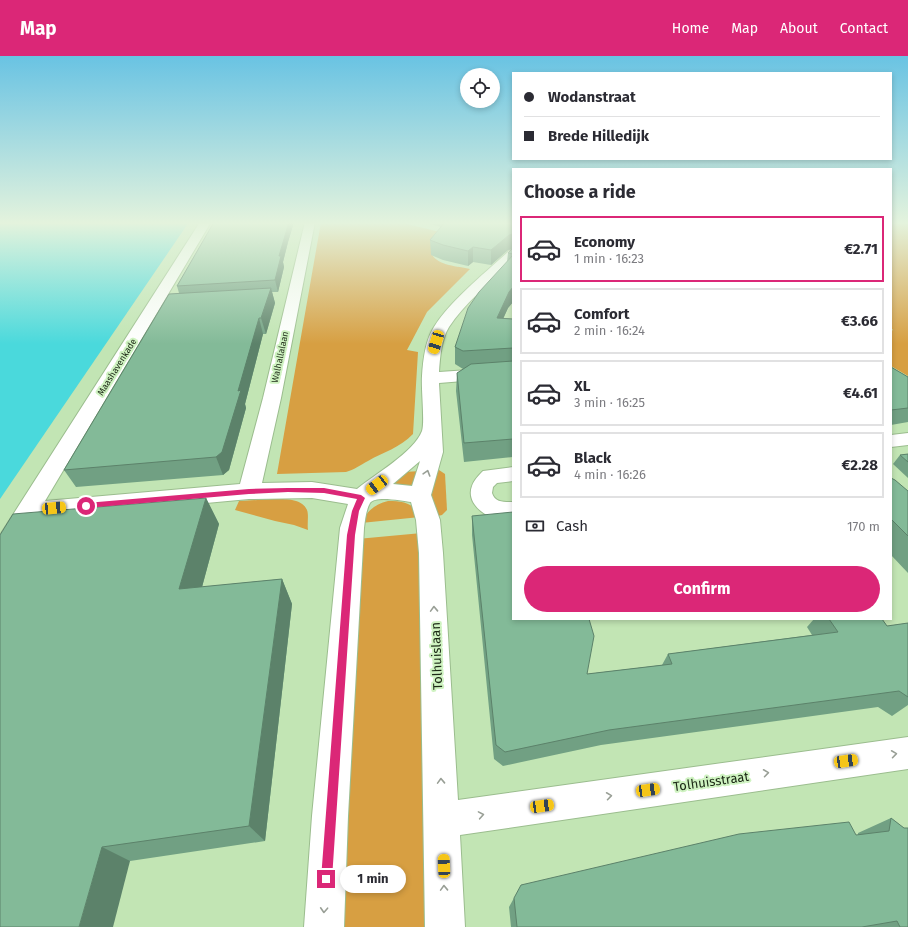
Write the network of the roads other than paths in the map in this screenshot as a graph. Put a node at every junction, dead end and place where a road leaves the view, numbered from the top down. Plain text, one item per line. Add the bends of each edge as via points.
1 (181, 263) edge
2 (301, 263) edge
3 (504, 263) edge
4 (512, 372) edge
5 (430, 378) junction
6 (432, 431) junction
7 (908, 439) edge
8 (892, 441) edge
9 (512, 474) edge
10 (249, 491) junction
11 (364, 495) junction
12 (420, 495) junction
13 (512, 510) edge
14 (28, 511) junction
15 (0, 556) edge
16 (908, 752) edge
17 (442, 820) junction
18 (324, 927) edge
19 (445, 927) edge

1 - 14 street, Maashavenkade
2 - 10 street, Walhallalaan
3 - 5 street via 467,297 441,328 432,354
4 - 5 street
5 - 6 street
6 - 11 street via 422,447 407,462
12 -> 6 street via 434,452
7 - 8 street
9 - 13 street via 491,476 483,485 481,493 487,504 499,511
10 - 11 street via 312,490
10 - 14 street
11 - 12 street via 384,490
11 -> 18 street via 356,511 351,535
17 -> 12 street, Tolhuislaan via 432,553 428,520
14 - 15 street, Maashavenkade
17 -> 16 street, Tolhuisstraat
19 -> 17 street, Tolhuislaan

